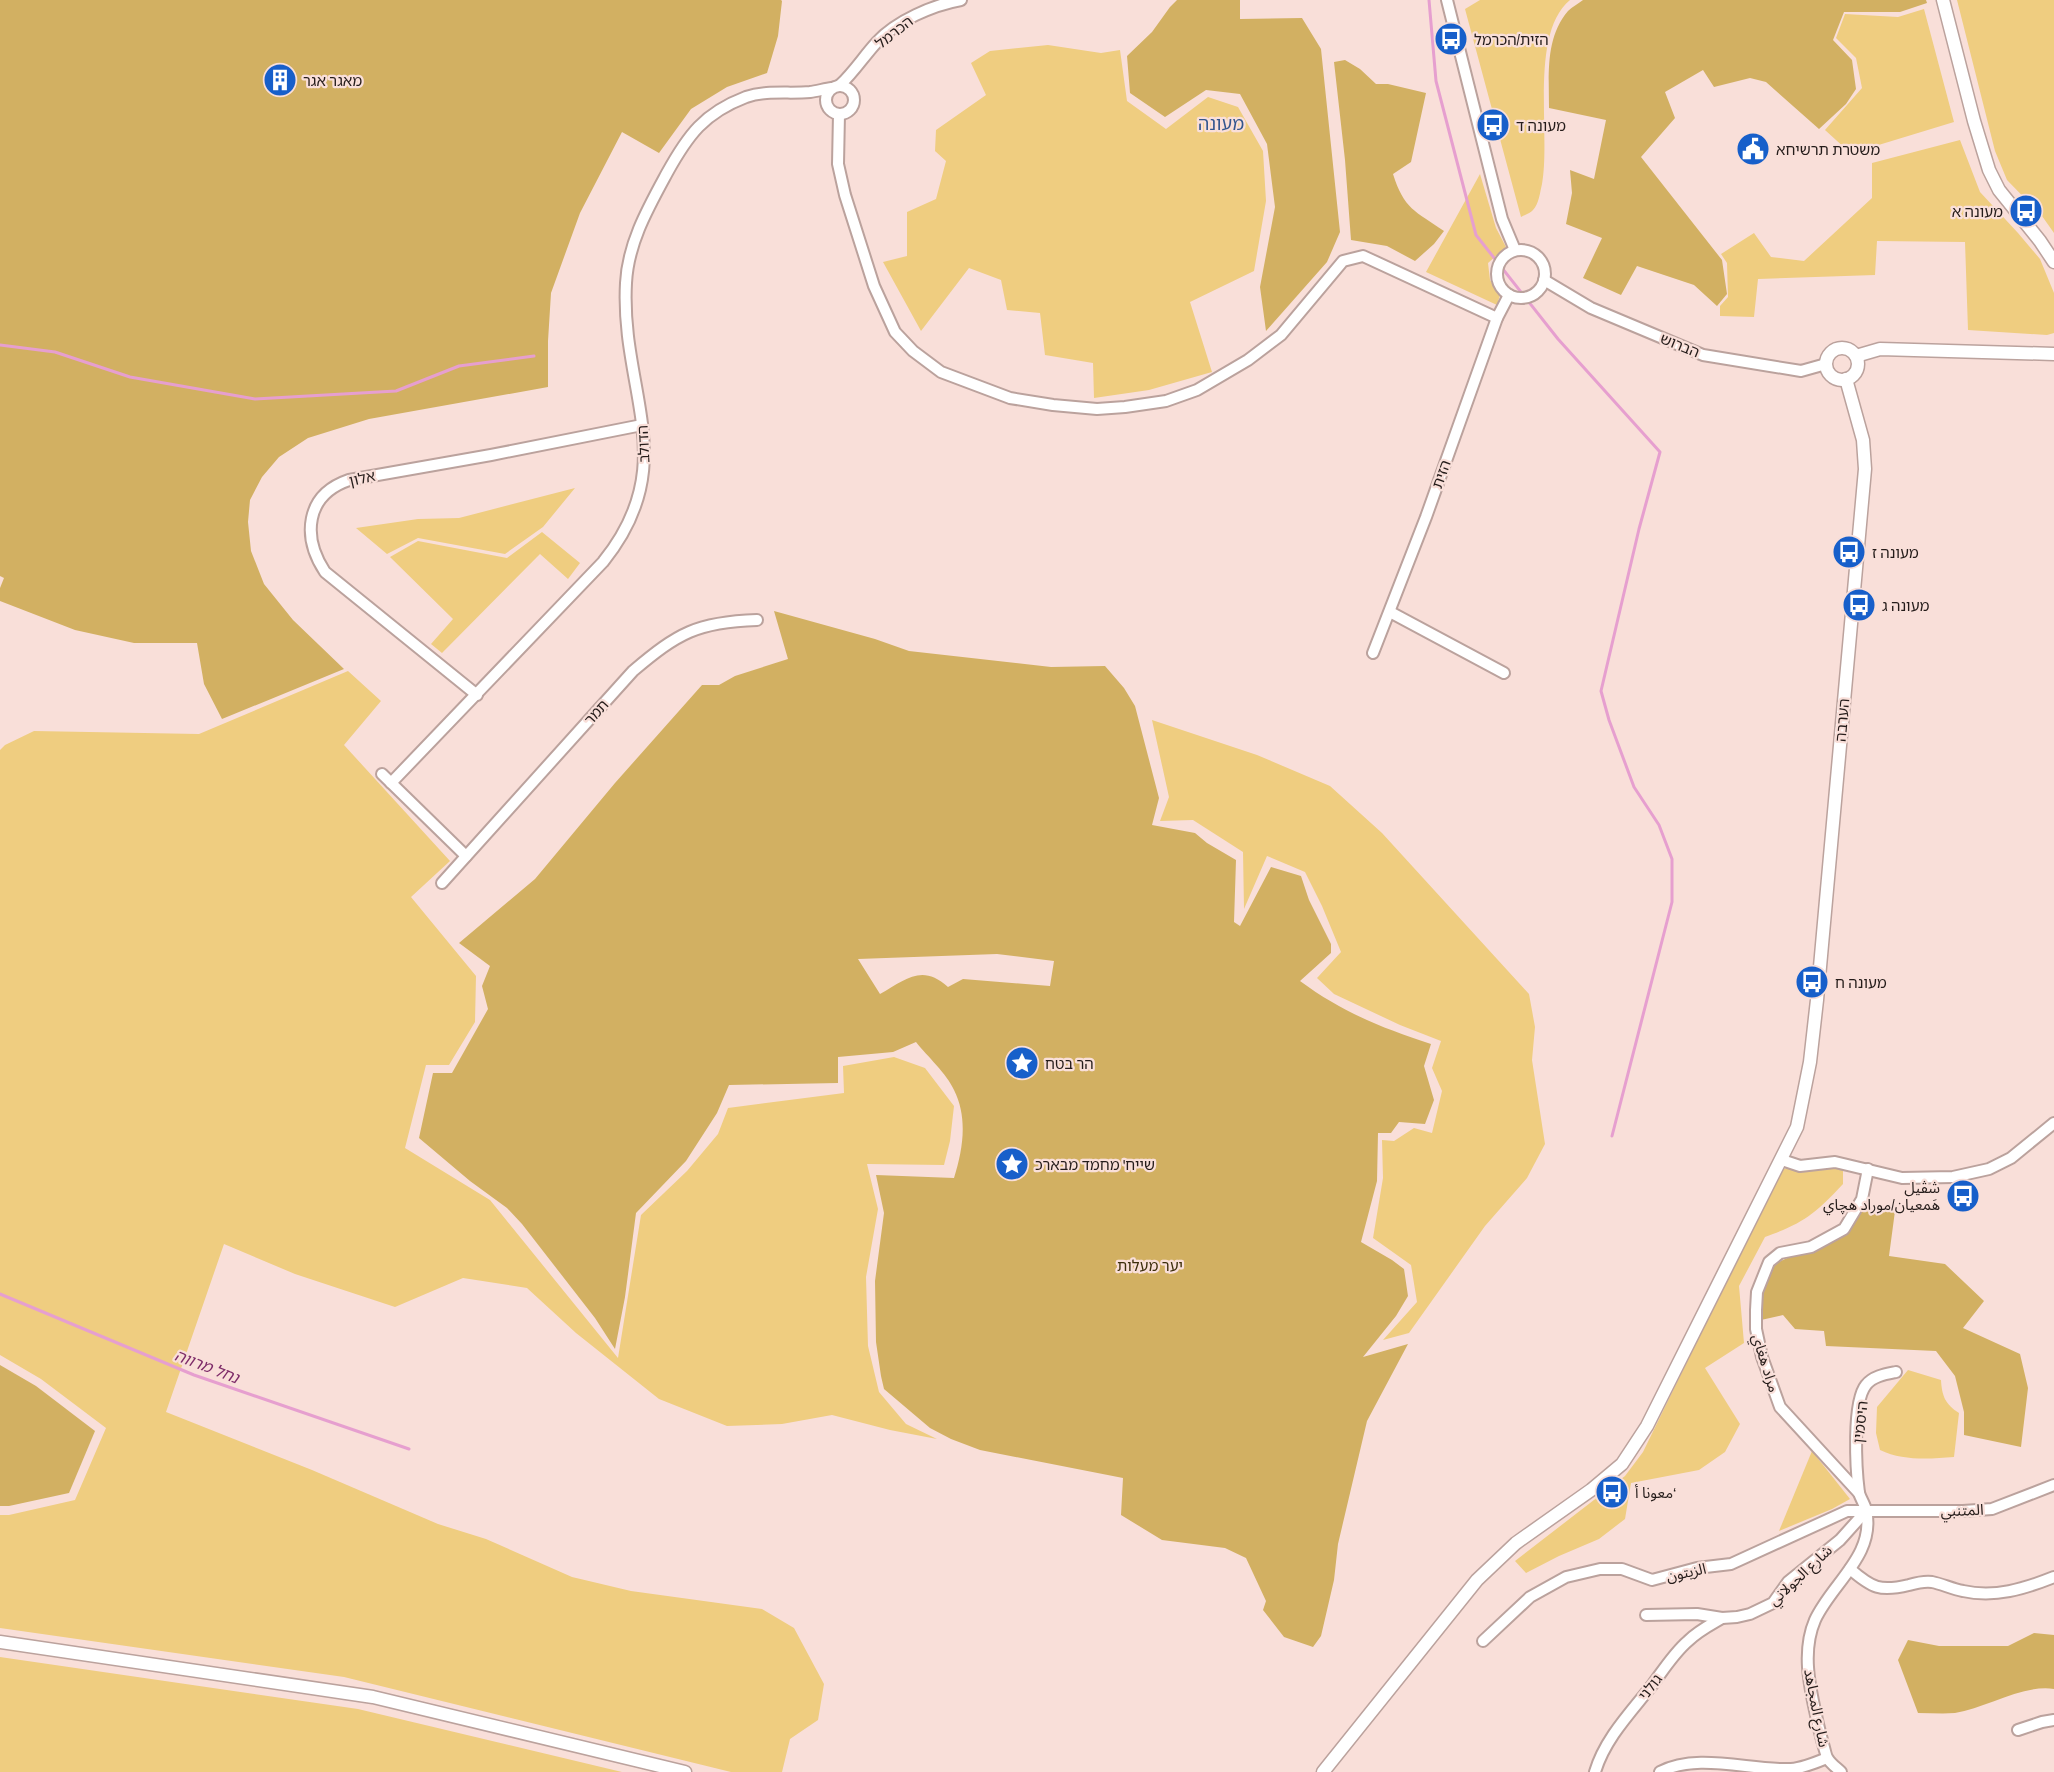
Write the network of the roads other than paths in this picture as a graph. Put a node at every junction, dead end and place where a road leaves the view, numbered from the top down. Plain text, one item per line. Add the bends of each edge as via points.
1 (961, 0) edge
2 (1447, 0) edge
3 (1943, 0) edge
4 (836, 86) junction
5 (787, 92) junction
6 (828, 108) junction
7 (839, 114) junction
8 (1515, 250) junction
9 (2054, 262) edge
10 (1544, 280) junction
11 (1509, 295) junction
12 (1497, 318) junction
13 (2054, 354) edge
14 (1856, 356) junction
15 (1826, 364) junction
16 (1846, 380) junction
17 (642, 425) junction
18 (1390, 612) junction
19 (757, 620) dead end
20 (1373, 653) dead end
21 (1504, 673) dead end
22 (477, 694) junction
23 (382, 774) dead end
24 (391, 783) junction
25 (466, 856) junction
26 (442, 883) dead end
27 (2054, 1124) edge
28 (1782, 1160) junction
29 (1868, 1169) junction
30 (1896, 1372) dead end
31 (2054, 1485) edge
32 (1858, 1493) junction
33 (1866, 1510) junction
34 (1850, 1569) junction
35 (2054, 1577) edge
36 (1646, 1615) dead end
37 (1722, 1618) junction
38 (1483, 1641) dead end
39 (0, 1642) edge
40 (2054, 1720) edge
41 (2018, 1730) dead end
42 (1827, 1758) junction
43 (685, 1772) edge
44 (1323, 1772) edge
45 (1595, 1772) edge
46 (1660, 1772) edge
47 (1841, 1772) edge

1 - 4 street, הכרמל via 920,12 879,40
2 - 8 street via 1502,219
3 - 9 main road via 1989,170
4 - 5 street, הדולב
4 - 6 street via 826,98
4 - 7 street via 849,88 855,97 849,112
5 - 6 street, הדולב via 813,97
5 - 17 street, הדולב via 750,96 714,112 683,145 646,212 630,257 626,299 627,334
6 - 7 street
7 - 12 street via 838,164 845,195 874,286 895,332 941,372 1010,398 1097,409 1166,401 1197,390 1281,335 1343,261 1363,256
8 - 10 street via 1538,256 1545,271
8 - 11 street via 1507,254 1497,270 1500,286
10 - 11 street via 1533,294
10 - 15 street, הברוש via 1592,308 1702,355 1802,371
11 - 12 street, הזית
12 - 18 street, הזית
13 - 14 main road via 1880,349
14 - 15 main road via 1839,348 1830,354
14 - 16 main road via 1857,368
15 - 16 main road via 1834,378
16 - 28 main road, הערבה via 1863,440 1864,469 1810,1062 1797,1127
17 - 22 street, הדולב via 645,454 639,501 616,546
17 - 22 street, אלון via 349,480 336,484 316,504 310,534 325,572
18 - 20 street, הזית
18 - 21 street
19 - 25 street, תמר via 706,625 663,645 633,671
22 - 24 street, הדולב
23 - 24 street
24 - 25 street
25 - 26 street, תמר
27 - 29 street via 2011,1158 1989,1169 1923,1179
28 - 29 street via 1800,1166 1835,1162
28 - 44 main road, הערבה via 1647,1426 1622,1464 1516,1542 1477,1580
29 - 32 street, مراد هغاي via 1862,1198 1844,1229 1811,1247 1780,1253 1769,1262 1757,1292 1756,1310 1761,1357 1780,1407
30 - 32 street, היסמין via 1866,1384 1860,1401 1856,1442
31 - 33 street, المتنبي via 1992,1509
32 - 33 street, مراد هغاي
33 - 34 street, شارع المجاهد via 1865,1541
33 - 37 street, شارع الجولاني via 1840,1540 1788,1582 1773,1603 1750,1614
33 - 38 street, الزيتون via 1847,1510 1731,1564 1652,1580 1622,1569 1600,1569 1566,1577 1530,1597
34 - 35 street via 1880,1589 1930,1581 1964,1592 1990,1594 2024,1589
34 - 42 street, شارع المجاهد via 1829,1595 1809,1640 1810,1689
36 - 37 street via 1697,1614
37 - 45 street, גולני via 1685,1643 1620,1724
39 - 43 main road via 373,1697
40 - 41 street
42 - 46 street via 1791,1769 1725,1763 1668,1767
42 - 47 street, شارع المجاهد

